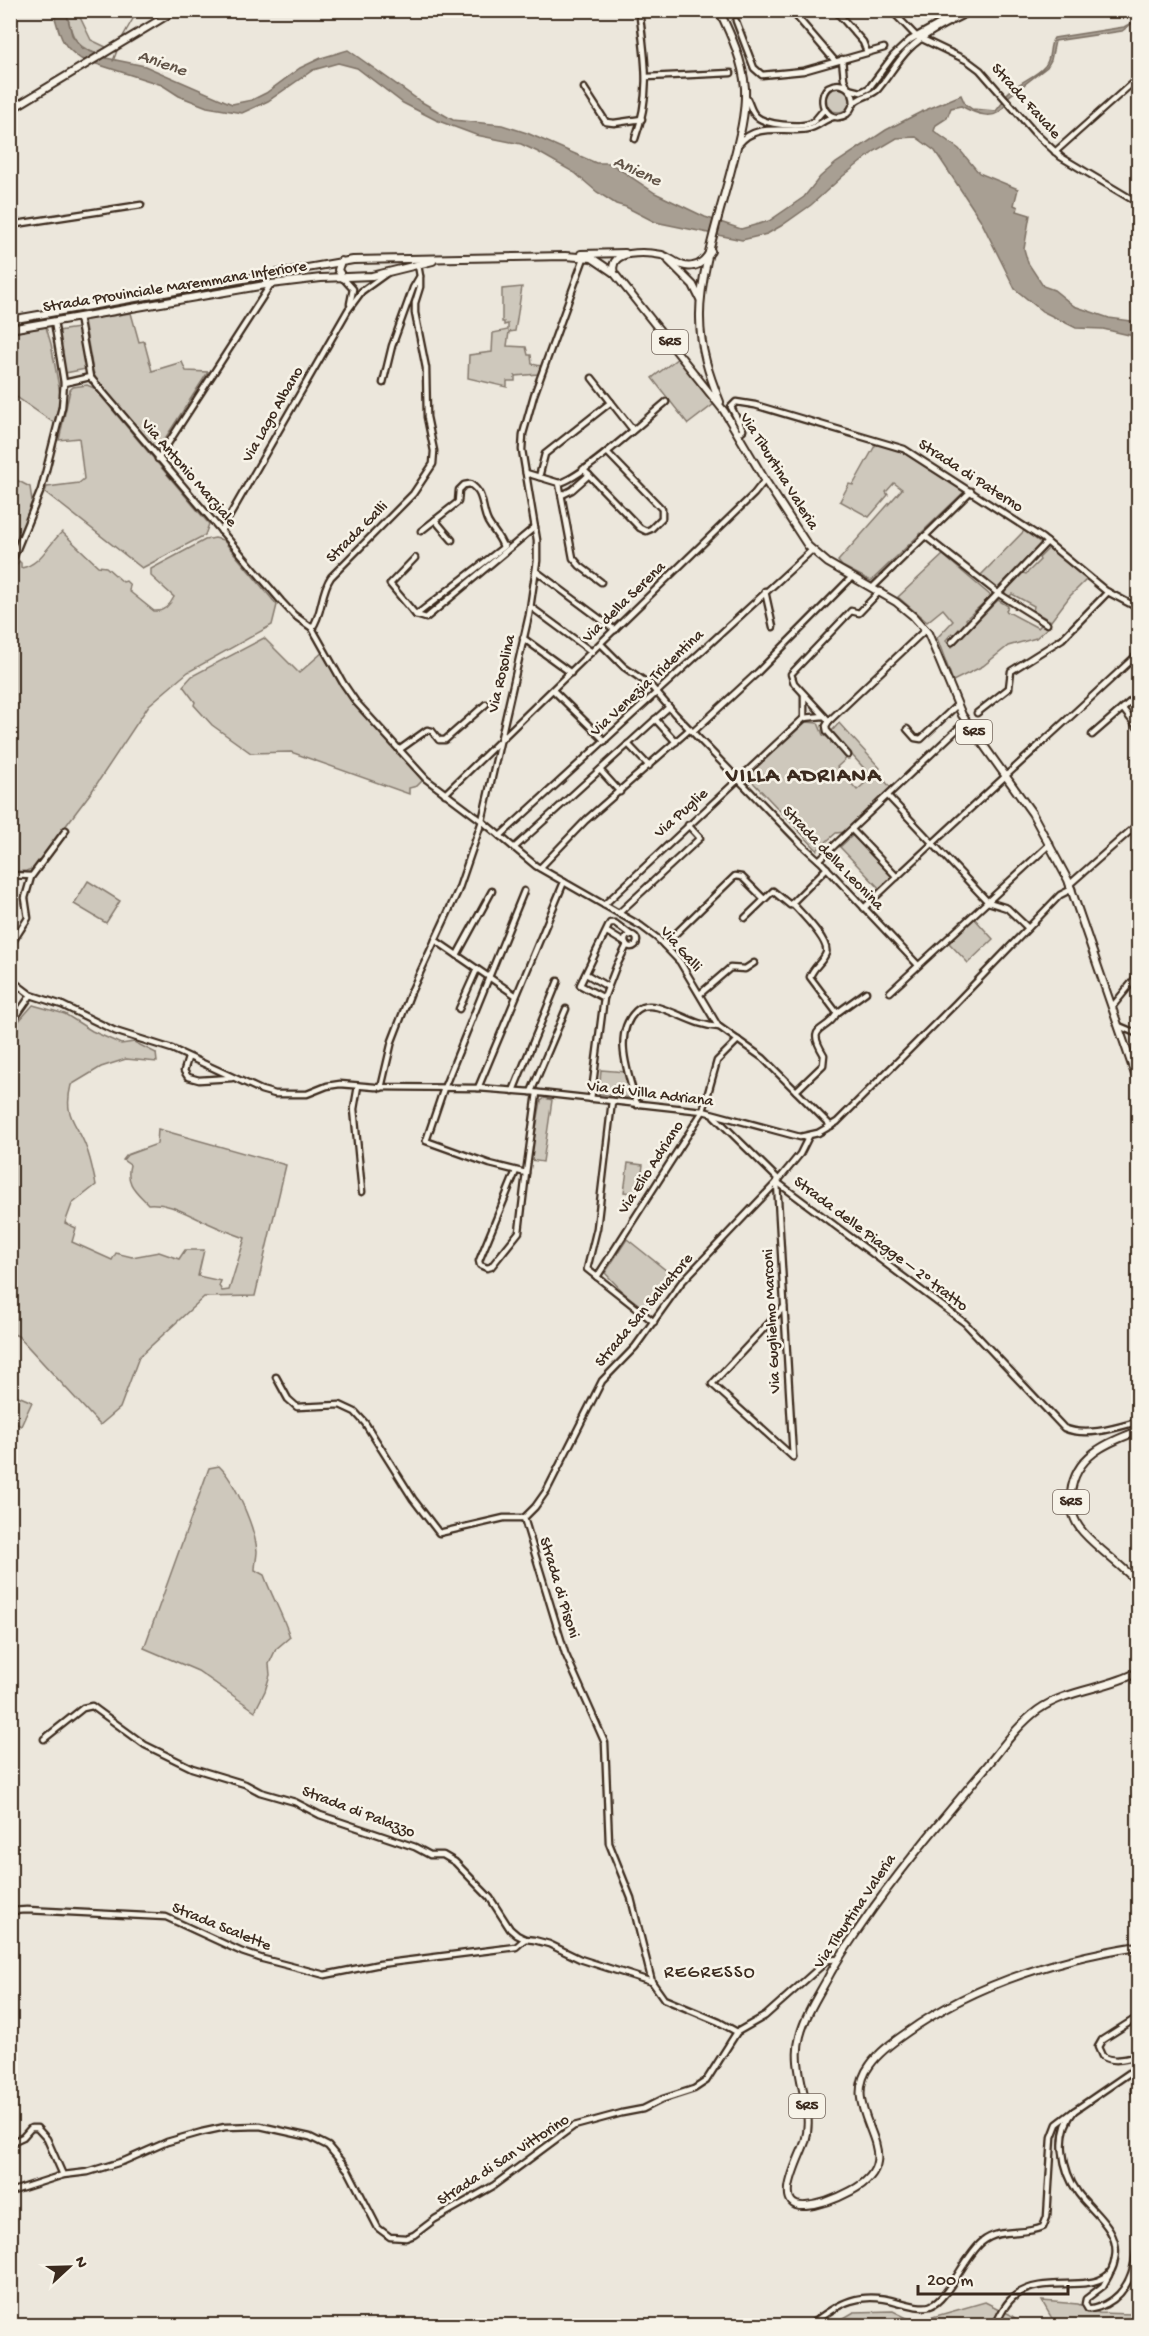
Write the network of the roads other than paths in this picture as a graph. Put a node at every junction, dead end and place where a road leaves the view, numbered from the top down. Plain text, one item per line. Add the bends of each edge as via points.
1 (176, 10) edge
2 (639, 10) edge
3 (719, 10) edge
4 (791, 10) edge
5 (835, 10) edge
6 (891, 10) edge
7 (964, 10) edge
8 (973, 10) edge
9 (736, 21) dead end
10 (916, 36) junction
11 (922, 39) junction
12 (884, 48) dead end
13 (867, 52) junction
14 (842, 59) junction
15 (835, 61) junction
16 (731, 73) dead end
17 (647, 77) junction
18 (843, 77) junction
19 (1138, 78) edge
20 (837, 83) junction
21 (584, 88) dead end
22 (849, 88) junction
23 (745, 94) junction
24 (854, 104) junction
25 (10, 110) edge
26 (824, 110) junction
27 (833, 117) junction
28 (642, 119) junction
29 (635, 139) dead end
30 (738, 146) junction
31 (1055, 152) junction
32 (1138, 203) edge
33 (141, 205) dead end
34 (10, 225) edge
35 (711, 251) junction
36 (632, 253) junction
37 (661, 255) junction
38 (565, 256) junction
39 (440, 258) junction
40 (584, 258) junction
41 (384, 259) junction
42 (341, 261) junction
43 (418, 266) junction
44 (696, 266) junction
45 (706, 272) junction
46 (387, 273) junction
47 (614, 273) junction
48 (420, 276) junction
49 (343, 278) junction
50 (271, 284) junction
51 (700, 301) junction
52 (348, 310) junction
53 (79, 317) junction
54 (10, 320) edge
55 (54, 321) junction
56 (10, 329) edge
57 (90, 377) junction
58 (710, 377) junction
59 (592, 378) dead end
60 (700, 381) junction
61 (64, 383) junction
62 (383, 383) dead end
63 (610, 402) junction
64 (666, 402) dead end
65 (724, 411) junction
66 (633, 430) junction
67 (738, 434) junction
68 (607, 452) junction
69 (159, 459) junction
70 (583, 469) junction
71 (526, 473) junction
72 (589, 475) junction
73 (539, 477) junction
74 (765, 480) junction
75 (561, 483) junction
76 (970, 491) junction
77 (569, 492) junction
78 (562, 495) junction
79 (435, 520) junction
80 (535, 527) junction
81 (221, 531) junction
82 (422, 531) dead end
83 (925, 536) junction
84 (452, 540) dead end
85 (1047, 542) junction
86 (503, 547) junction
87 (510, 547) junction
88 (812, 550) junction
89 (415, 558) dead end
90 (10, 566) edge
91 (536, 572) junction
92 (852, 577) junction
93 (601, 582) dead end
94 (873, 587) junction
95 (765, 591) junction
96 (880, 591) junction
97 (1108, 592) junction
98 (999, 594) junction
99 (531, 608) junction
100 (1138, 608) edge
101 (416, 615) junction
102 (1047, 624) dead end
103 (773, 627) dead end
104 (312, 628) junction
105 (615, 630) junction
106 (925, 630) junction
107 (524, 638) junction
108 (952, 642) dead end
109 (600, 644) junction
110 (592, 652) junction
111 (1138, 654) edge
112 (571, 673) junction
113 (553, 690) junction
114 (658, 692) junction
115 (804, 694) junction
116 (1138, 695) edge
117 (486, 704) dead end
118 (957, 705) junction
119 (669, 706) junction
120 (1123, 709) junction
121 (977, 713) dead end
122 (824, 716) junction
123 (804, 717) junction
124 (655, 719) junction
125 (966, 721) junction
126 (829, 722) junction
127 (1138, 728) edge
128 (907, 729) dead end
129 (692, 731) junction
130 (1092, 735) dead end
131 (500, 741) junction
132 (604, 741) junction
133 (676, 742) junction
134 (628, 744) junction
135 (399, 750) junction
136 (848, 755) dead end
137 (649, 766) junction
138 (600, 770) junction
139 (1005, 774) junction
140 (739, 780) junction
141 (620, 792) junction
142 (445, 794) junction
143 (888, 796) junction
144 (482, 821) junction
145 (1138, 824) edge
146 (688, 825) junction
147 (66, 830) dead end
148 (853, 831) junction
149 (500, 836) junction
150 (932, 843) junction
151 (1050, 844) junction
152 (514, 848) junction
153 (819, 860) junction
154 (540, 868) junction
155 (827, 868) junction
156 (10, 875) edge
157 (31, 876) junction
158 (897, 876) junction
159 (564, 882) junction
160 (1071, 886) junction
161 (492, 891) dead end
162 (524, 891) dead end
163 (764, 899) junction
164 (987, 902) junction
165 (604, 904) junction
166 (791, 904) junction
167 (864, 908) junction
168 (620, 914) junction
169 (745, 918) dead end
170 (643, 927) junction
171 (1028, 928) junction
172 (606, 932) junction
173 (633, 935) junction
174 (435, 940) junction
175 (626, 944) junction
176 (664, 945) junction
177 (10, 946) edge
178 (458, 955) junction
179 (754, 963) dead end
180 (918, 965) junction
181 (477, 969) junction
182 (586, 974) junction
183 (1138, 975) edge
184 (489, 978) junction
185 (10, 980) edge
186 (558, 981) dead end
187 (608, 987) junction
188 (866, 992) dead end
189 (890, 992) dead end
190 (31, 994) junction
191 (700, 994) junction
192 (516, 995) junction
193 (604, 998) junction
194 (1112, 1007) junction
195 (459, 1009) dead end
196 (566, 1009) dead end
197 (837, 1013) junction
198 (10, 1026) edge
199 (1119, 1026) junction
200 (719, 1027) junction
201 (1138, 1034) edge
202 (738, 1040) junction
203 (188, 1058) junction
204 (212, 1067) junction
205 (212, 1078) junction
206 (236, 1078) junction
207 (1138, 1083) edge
208 (358, 1086) junction
209 (381, 1088) junction
210 (444, 1088) junction
211 (478, 1088) junction
212 (796, 1091) junction
213 (513, 1092) junction
214 (531, 1092) junction
215 (537, 1093) junction
216 (591, 1099) junction
217 (612, 1101) junction
218 (637, 1105) junction
219 (703, 1112) junction
220 (712, 1114) junction
221 (831, 1126) junction
222 (809, 1136) junction
223 (516, 1171) junction
224 (526, 1173) junction
225 (778, 1181) junction
226 (362, 1192) dead end
227 (597, 1277) junction
228 (784, 1307) junction
229 (654, 1322) junction
230 (276, 1377) dead end
231 (1138, 1428) edge
232 (524, 1518) junction
233 (1138, 1583) edge
234 (1138, 1672) edge
235 (44, 1739) dead end
236 (10, 1911) edge
237 (525, 1939) junction
238 (1138, 1946) edge
239 (838, 1959) junction
240 (652, 1982) junction
241 (1138, 2017) edge
242 (737, 2032) junction
243 (1138, 2056) edge
244 (1138, 2067) edge
245 (1138, 2077) edge
246 (1138, 2095) edge
247 (1074, 2111) junction
248 (10, 2144) edge
249 (63, 2175) junction
250 (10, 2192) edge
251 (1137, 2205) dead end
252 (1110, 2272) junction
253 (810, 2325) edge
254 (995, 2325) edge

1 - 25 main road
2 - 17 street
3 - 23 main road, Via Tiburtina Valeria / SR5 via 739,59
4 - 15 street
5 - 13 street
6 - 10 street, Strada Favale
7 - 10 street
8 - 11 street
9 - 15 street via 754,68 762,75 803,71
10 - 11 street, Strada Favale
10 - 22 street via 900,49 870,87 861,92
11 - 24 street via 897,62 877,90
11 - 31 street, Strada Favale via 980,70
12 - 13 street
13 - 14 street
14 - 15 street
14 - 18 street
16 - 17 street
17 - 28 street
18 - 20 street
18 - 22 street
19 - 31 street
20 - 22 street
20 - 26 street via 822,94
21 - 28 street via 606,122
22 - 24 street
23 - 26 street via 756,116 765,122 807,125
23 - 30 main road, Via Tiburtina Valeria / SR5
24 - 27 street via 849,113
26 - 27 street
27 - 30 street via 808,129 756,131
28 - 29 street
30 - 35 main road, Via Tiburtina Valeria / SR5
31 - 32 street, Strada Favale
33 - 34 street
35 - 44 main road
35 - 45 main road, Via Tiburtina Valeria / SR5
36 - 37 main road
36 - 38 main road, Strada Provinciale Maremmana Inferiore
36 - 47 main road via 615,261
37 - 44 main road via 685,266
37 - 51 main road via 693,285
38 - 39 main road, Strada Provinciale Maremmana Inferiore
38 - 40 main road, Strada Provinciale Maremmana Inferiore
39 - 41 main road, Strada Provinciale Maremmana Inferiore
39 - 43 main road, Strada Provinciale Maremmana Inferiore
40 - 47 main road, Strada Provinciale Maremmana Inferiore via 597,261
40 - 71 street, Via Rosolina via 531,403 522,441
41 - 42 main road, Strada Provinciale Maremmana Inferiore
41 - 46 main road via 390,265
42 - 49 main road via 338,270
42 - 54 main road, Strada Provinciale Maremmana Inferiore
43 - 46 main road, Strada Provinciale Maremmana Inferiore
43 - 48 street
44 - 45 street
45 - 51 main road, Via Tiburtina Valeria / SR5
46 - 49 main road, Strada Provinciale Maremmana Inferiore
46 - 52 street, Via Lago Albano via 362,291
47 - 60 main road, Via Tiburtina Valeria / SR5
48 - 62 street via 392,346
48 - 104 street, Strada Galli via 415,313 425,364 427,419 434,462 413,494 331,576
49 - 50 main road, Strada Provinciale Maremmana Inferiore
49 - 52 street via 353,290
50 - 53 main road, Strada Provinciale Maremmana Inferiore
50 - 69 street
51 - 58 main road, Via Tiburtina Valeria / SR5 via 702,340
52 - 81 street, Via Lago Albano
53 - 55 main road, Strada Provinciale Maremmana Inferiore
53 - 57 street, Via Antonio Marziale
55 - 56 main road, Strada Provinciale Maremmana Inferiore
55 - 61 street
57 - 61 street
57 - 69 street, Via Antonio Marziale
58 - 60 main road
58 - 65 main road, Via Tiburtina Valeria / SR5
59 - 63 street
60 - 65 main road, Via Tiburtina Valeria / SR5
61 - 90 street via 42,485
63 - 66 street
63 - 73 street via 545,454
64 - 66 street
65 - 67 main road, Via Tiburtina Valeria / SR5
66 - 68 street
67 - 74 main road, Via Tiburtina Valeria / SR5
67 - 76 street, Strada di Paterno via 743,430 732,405 755,405 904,449
68 - 70 street
68 - 72 street via 661,508 662,519 650,530 643,530
69 - 81 street, Via Antonio Marziale
70 - 72 street
70 - 75 street
71 - 73 street
71 - 80 street, Via Rosolina
72 - 77 street
73 - 75 street
74 - 88 main road, Via Tiburtina Valeria / SR5
74 - 105 street, Via della Serena
75 - 77 street
75 - 78 street
76 - 83 street
76 - 85 street, Strada di Paterno
77 - 78 street
78 - 93 street via 573,558
79 - 82 street
79 - 84 street
79 - 86 street via 458,502 459,489 471,484 482,498 487,519
80 - 87 street
80 - 91 street, Via Rosolina
81 - 104 street, Via Antonio Marziale via 294,615
83 - 94 street
83 - 98 street
85 - 97 street, Strada di Paterno
85 - 98 street
86 - 87 street
86 - 101 street
87 - 101 street via 431,615
88 - 92 main road, Via Tiburtina Valeria / SR5
88 - 95 street, Via Venezia Tridentina
89 - 101 street via 390,584
91 - 99 street, Via Rosolina
91 - 105 street
92 - 94 main road, Via Tiburtina Valeria / SR5
92 - 129 street via 757,673
94 - 96 main road, Via Tiburtina Valeria / SR5
95 - 103 street
95 - 114 street, Via Venezia Tridentina
96 - 106 main road, Via Tiburtina Valeria / SR5
96 - 115 street via 859,613 851,611 793,671 791,677
97 - 100 street, Strada di Paterno
97 - 121 street via 1062,639 1011,671 1009,688
98 - 102 street
98 - 108 street
99 - 107 street, Via Rosolina
99 - 110 street
104 - 135 street via 346,687
105 - 109 street, Via della Serena
106 - 118 main road, Via Tiburtina Valeria / SR5
106 - 126 street
107 - 112 street
107 - 131 street, Via Rosolina
109 - 110 street, Via della Serena
109 - 114 street, Strada della Leonina
110 - 112 street, Via della Serena
111 - 139 street
112 - 113 street, Via della Serena
113 - 131 street, Via della Serena
113 - 132 street
114 - 119 street, Strada della Leonina
114 - 132 street, Via Venezia Tridentina
115 - 122 street
115 - 123 street
116 - 120 street
117 - 135 street via 445,740 427,730
118 - 125 main road, Via Tiburtina Valeria / SR5
118 - 128 street via 921,739
119 - 124 street
119 - 129 street, Strada della Leonina
120 - 127 street
120 - 130 street
122 - 123 street
122 - 126 street
123 - 140 street, Via Puglie
124 - 133 street
124 - 134 street
125 - 139 main road, Via Tiburtina Valeria / SR5
125 - 143 street
126 - 136 street via 827,730
129 - 133 street
129 - 140 street, Strada della Leonina
131 - 142 street, Via della Serena
131 - 144 street, Via Rosolina
132 - 149 street, Via Venezia Tridentina
133 - 137 street
134 - 137 street
134 - 138 street
135 - 142 street
137 - 141 street
138 - 141 street
138 - 152 street
139 - 150 street
139 - 151 main road, Via Tiburtina Valeria / SR5
140 - 146 street, Via Puglie
140 - 153 street, Strada della Leonina
141 - 154 street via 586,820
142 - 144 street
143 - 148 street
143 - 150 street
144 - 149 street, Via Galli
144 - 174 street, Via Rosolina via 458,891
145 - 160 street
146 - 165 street, Via Puglie
146 - 168 street via 700,837
147 - 157 street
148 - 153 street
148 - 158 street
149 - 152 street, Via Galli
150 - 158 street
150 - 164 street
151 - 160 main road, Via Tiburtina Valeria / SR5
151 - 164 street
152 - 154 street, Via Galli
153 - 155 street, Strada della Leonina
154 - 159 street, Via Galli
155 - 166 street
155 - 167 street, Strada della Leonina
156 - 157 street
157 - 177 street via 26,898 28,918
158 - 167 street
159 - 165 street, Via Galli
159 - 192 street
160 - 171 street
160 - 194 main road, Via Tiburtina Valeria / SR5
161 - 178 street
162 - 184 street
163 - 166 street via 775,891
163 - 169 street
163 - 176 street via 743,878 735,876
164 - 171 street via 1007,908
164 - 180 street
165 - 168 street, Via Galli
166 - 197 street via 809,921 826,947 810,977
167 - 180 street, Strada della Leonina
168 - 170 street, Via Galli
170 - 173 street
170 - 176 street, Via Galli
171 - 221 street
172 - 173 street via 613,922
172 - 175 street
172 - 182 street
173 - 175 street via 626,937
173 - 175 street via 637,939 635,945
174 - 178 street
174 - 209 street, Via Rosolina via 392,1041
175 - 187 street
176 - 191 street, Via Galli
178 - 181 street
179 - 191 street via 745,969 730,968
180 - 189 street
181 - 184 street
181 - 195 street
182 - 187 street
182 - 193 street via 580,985
183 - 194 street
184 - 192 street
184 - 210 street
185 - 190 street, Via di Villa Adriana
186 - 213 street
187 - 193 street
188 - 197 street
190 - 198 street
190 - 203 street, Via di Villa Adriana
191 - 200 street, Via Galli
192 - 211 street
193 - 216 street
194 - 199 main road, Via Tiburtina Valeria / SR5
196 - 214 street
197 - 212 street via 816,1040 824,1055 822,1067
199 - 201 street
199 - 207 main road, Via Tiburtina Valeria / SR5
200 - 202 street, Via Galli
200 - 218 street via 654,1007 636,1011 626,1029 624,1045
202 - 212 street, Via Galli
202 - 219 street, Via Elio Adriano via 716,1063
203 - 204 street, Via di Villa Adriana
203 - 205 street, Via di Villa Adriana via 186,1076
204 - 205 street
204 - 206 street, Via di Villa Adriana
205 - 206 street, Via di Villa Adriana
206 - 208 street, Via di Villa Adriana via 277,1094 305,1095 337,1084
208 - 209 street, Via di Villa Adriana
208 - 226 street via 354,1109
209 - 210 street, Via di Villa Adriana
210 - 211 street, Via di Villa Adriana
210 - 223 street via 426,1141
211 - 213 street, Via di Villa Adriana
212 - 221 street, Via Galli
213 - 214 street, Via di Villa Adriana
214 - 215 street, Via di Villa Adriana
215 - 216 street, Via di Villa Adriana
215 - 224 street
216 - 217 street, Via di Villa Adriana
217 - 218 street, Via di Villa Adriana
217 - 227 street via 597,1228 587,1269
218 - 219 street, Via di Villa Adriana
219 - 220 street, Via di Villa Adriana
219 - 227 street, Via Elio Adriano
220 - 222 street, Via di Villa Adriana via 791,1136
220 - 225 street
221 - 222 street
222 - 225 street, Strada San Salvatore
223 - 224 street
223 - 224 street via 479,1261 486,1268 491,1267 519,1232
225 - 228 street, Via Guglielmo Marconi
225 - 229 street, Strada San Salvatore via 681,1283
225 - 231 street, Strada delle Piagge – 2º tratto via 951,1311 1064,1428 1112,1430 1133,1423
227 - 229 street
228 - 228 street, Via Guglielmo Marconi via 712,1384 793,1457
229 - 232 street, Strada San Salvatore via 598,1386 557,1472
230 - 232 street, Strada di Pisoni via 295,1406 340,1405 358,1414 439,1533 504,1518
231 - 233 main road, SR5 via 1104,1444 1084,1461 1075,1476 1070,1500 1084,1533
232 - 240 street, Strada di Pisoni via 565,1653 604,1743 609,1843 631,1898
234 - 239 main road, Via Tiburtina Valeria / SR5 via 1045,1705 1021,1724 914,1852
235 - 237 street, Strada di Palazzo via 83,1708 92,1706 145,1745 189,1767 295,1802 430,1855 448,1857 485,1893 512,1931
236 - 237 street, Strada Scalette via 166,1917 263,1959 325,1975 516,1947
237 - 240 street, Strada di Palazzo
238 - 239 main road, Via Tiburtina Valeria / SR5 via 1055,1963 1017,1976 950,2004 896,2040 870,2065 860,2084 862,2111 878,2149 876,2168 866,2181 847,2193 815,2205 800,2206 793,2203 789,2192 808,2130 798,2045 812,2006
239 - 242 street, Strada di San Vittorino via 828,1960 765,2016
240 - 242 street via 664,1999
241 - 243 street via 1102,2040 1098,2049 1107,2060
242 - 249 street, Strada di San Vittorino via 706,2081 696,2088 643,2109 574,2126 493,2186 406,2238 390,2237 378,2228 349,2173 328,2146 273,2128 247,2126 202,2132 124,2161
244 - 247 street
245 - 246 street via 1134,2090
247 - 252 street via 1064,2128 1065,2159 1075,2188 1114,2239 1116,2257
247 - 253 street via 1058,2122 1052,2137 1047,2218 1043,2227 985,2239 931,2306 860,2297
248 - 249 street via 23,2138 31,2128 37,2128 47,2139
249 - 250 street, Strada di San Vittorino
251 - 252 street via 1137,2252 1126,2283 1113,2301 1088,2309 1087,2297 1103,2286
252 - 254 street via 1092,2281 1023,2290 1010,2300

